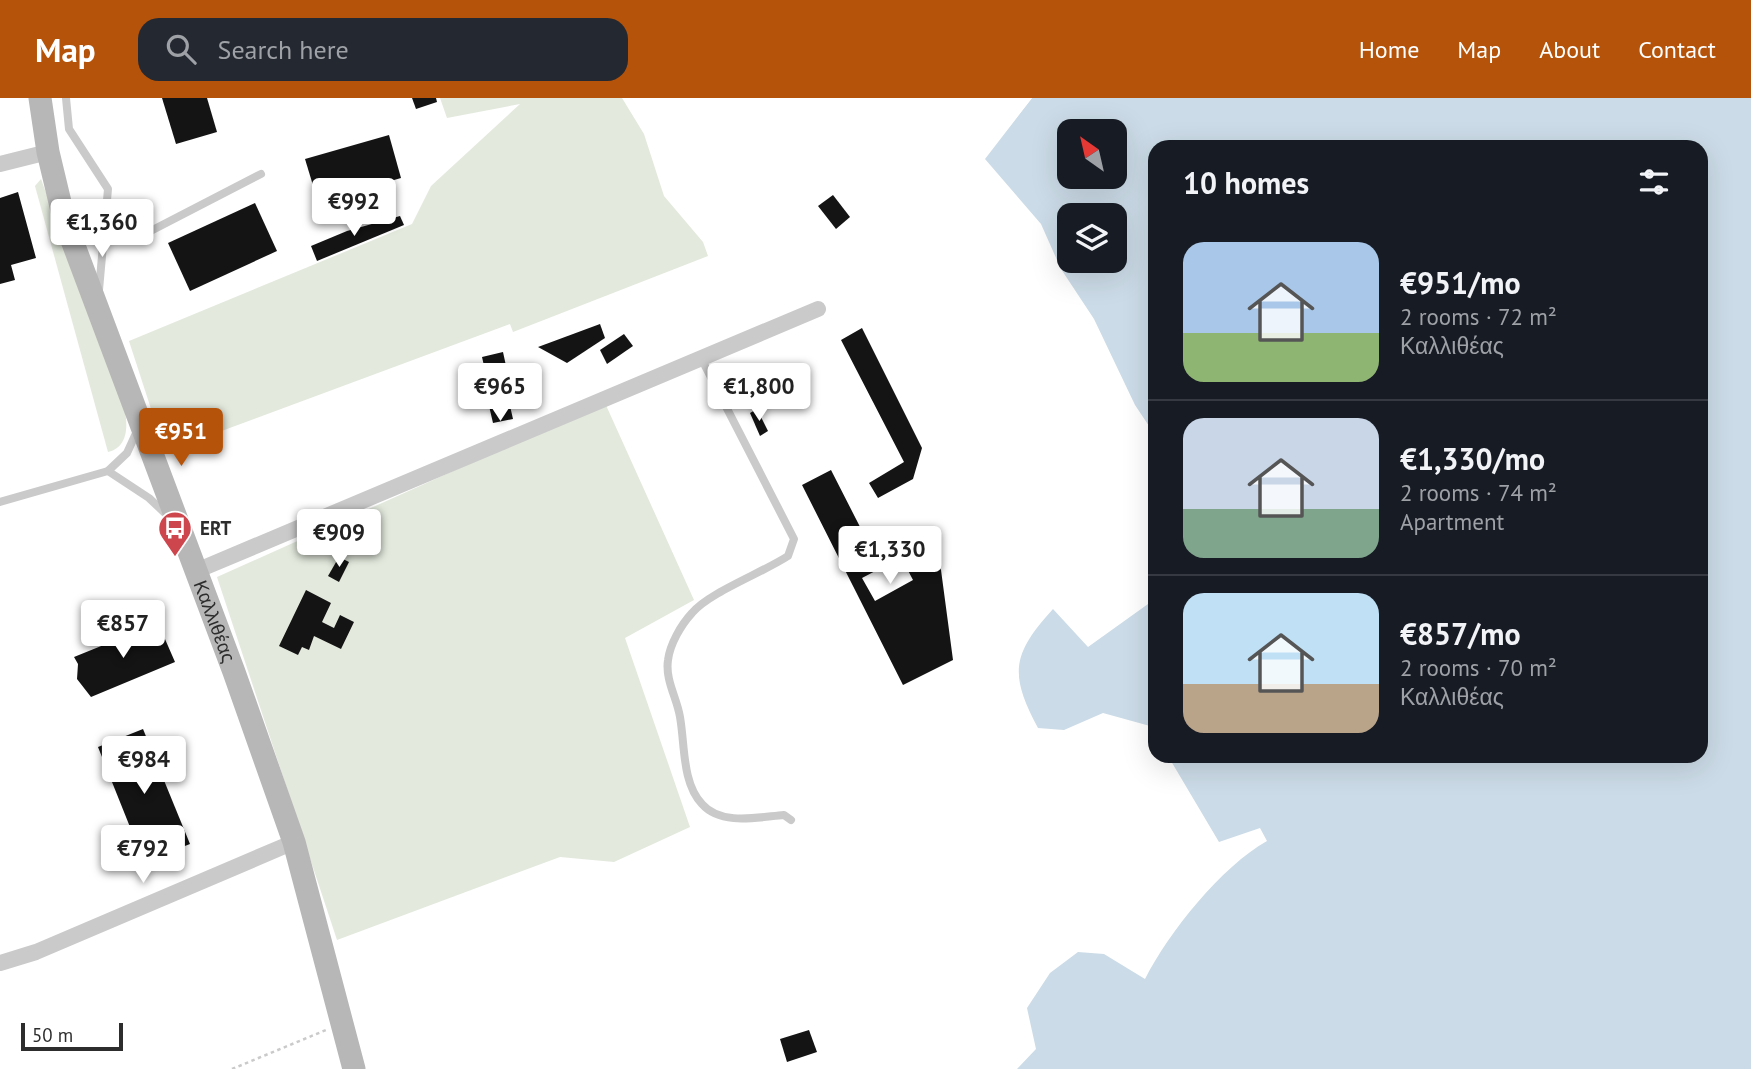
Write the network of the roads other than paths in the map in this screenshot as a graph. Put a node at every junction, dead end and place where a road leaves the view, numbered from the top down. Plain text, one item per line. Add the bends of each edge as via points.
1 (40, 98) edge
2 (66, 98) edge
3 (48, 152) junction
4 (0, 163) edge
5 (261, 174) dead end
6 (57, 190) junction
7 (103, 235) junction
8 (818, 309) dead end
9 (99, 314) junction
10 (701, 358) junction
11 (141, 424) junction
12 (108, 471) junction
13 (0, 502) edge
14 (180, 528) junction
15 (196, 571) junction
16 (791, 820) dead end
17 (294, 842) junction
18 (0, 962) edge
19 (354, 1069) edge

1 - 3 main road, Καλλιθέας
2 - 7 lane via 69,129 108,188
3 - 4 street
3 - 6 main road, Καλλιθέας
5 - 7 lane via 139,237 119,241
6 - 7 lane
6 - 9 main road, Καλλιθέας
7 - 9 lane
8 - 10 street
9 - 11 main road, Καλλιθέας
10 - 15 street
10 - 16 lane via 794,540 789,556 709,598 691,613 676,636 668,661 671,691 680,714 692,789 703,806 738,819 784,814
11 - 12 lane via 127,453
11 - 14 main road, Καλλιθέας
12 - 13 lane
12 - 14 lane via 149,498
14 - 15 main road, Καλλιθέας
15 - 17 main road, Καλλιθέας
17 - 18 street
17 - 19 main road, Καλλιθέας

